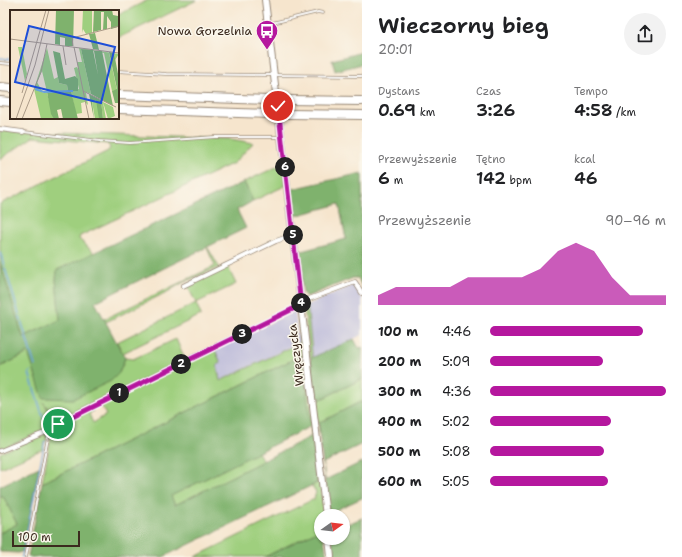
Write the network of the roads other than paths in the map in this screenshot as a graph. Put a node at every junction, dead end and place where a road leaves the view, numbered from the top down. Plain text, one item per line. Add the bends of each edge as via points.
1 (265, 0) edge
2 (324, 13) dead end
3 (268, 24) junction
4 (0, 63) edge
5 (10, 64) edge
6 (119, 71) edge
7 (274, 75) junction
8 (362, 76) edge
9 (0, 87) edge
10 (10, 88) edge
11 (119, 95) edge
12 (0, 101) edge
13 (362, 101) edge
14 (10, 102) edge
15 (119, 109) edge
16 (362, 115) edge
17 (0, 129) edge
18 (23, 132) joint
19 (282, 137) junction
20 (293, 235) junction
21 (183, 286) dead end
22 (362, 293) edge
23 (301, 304) junction
24 (49, 431) junction
25 (0, 451) edge
26 (325, 509) edge
27 (330, 545) edge
28 (26, 557) edge
29 (331, 557) edge

1 - 3 main road, Wręczycka
2 - 3 lane via 318,12
3 - 7 main road, Wręczycka
4 - 5 lane
6 - 7 lane
7 - 8 lane
7 - 19 main road, Wręczycka
9 - 10 highway
11 - 13 highway, bridge
12 - 14 highway
15 - 16 highway, bridge
17 - 18 street
18 - 19 lane via 130,143 216,137
19 - 20 main road, Wręczycka
20 - 21 street
20 - 23 main road, Wręczycka
22 - 23 street via 355,282
23 - 24 street via 81,411
23 - 26 main road, Wręczycka
24 - 25 street
24 - 28 lane
27 - 29 main road

